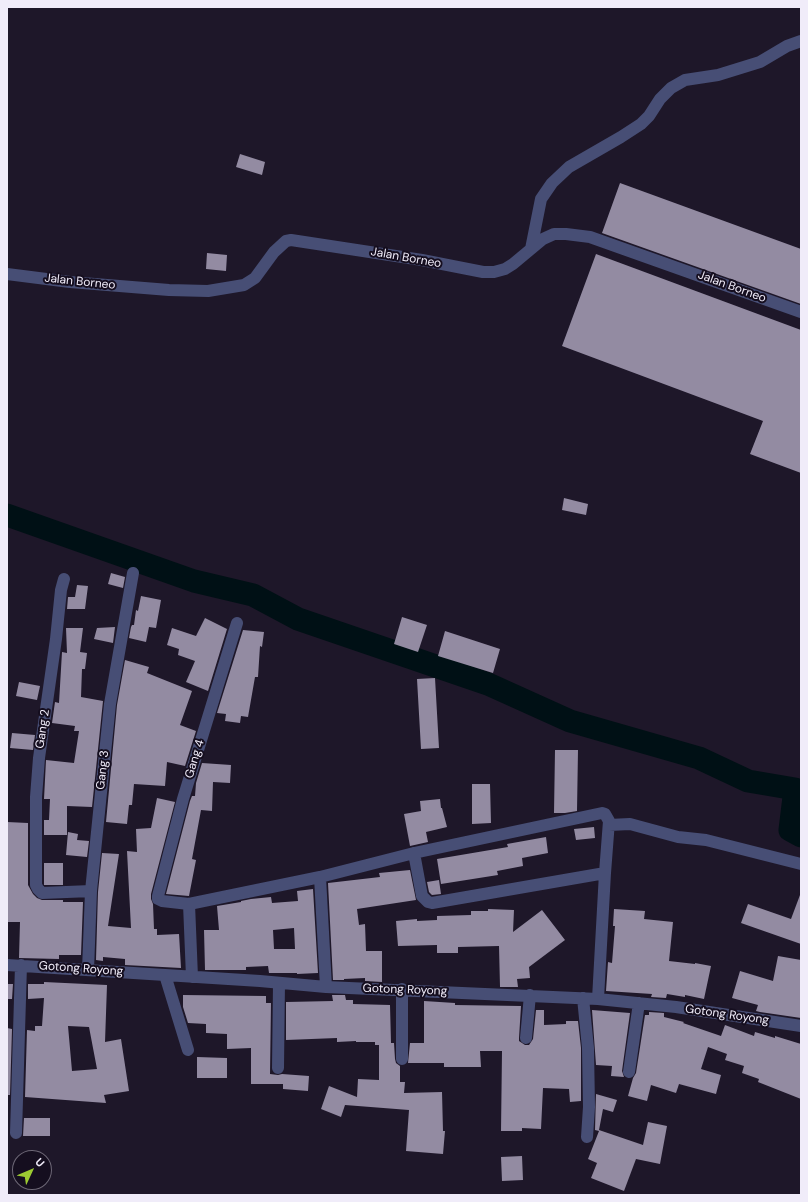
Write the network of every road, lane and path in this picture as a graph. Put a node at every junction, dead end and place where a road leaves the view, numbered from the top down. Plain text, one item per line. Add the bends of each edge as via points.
1 (801, 41) edge
2 (531, 249) junction
3 (7, 274) edge
4 (801, 312) edge
5 (133, 573) dead end
6 (64, 579) dead end
7 (237, 623) dead end
8 (608, 825) junction
9 (414, 853) junction
10 (801, 864) edge
11 (604, 873) junction
12 (320, 877) junction
13 (91, 891) junction
14 (189, 904) junction
15 (7, 965) edge
16 (21, 965) junction
17 (88, 970) junction
18 (165, 975) junction
19 (192, 977) junction
20 (279, 983) junction
21 (326, 987) junction
22 (402, 989) junction
23 (530, 995) junction
24 (583, 998) junction
25 (598, 999) junction
26 (639, 1003) junction
27 (801, 1026) edge
28 (526, 1038) dead end
29 (188, 1050) dead end
30 (402, 1059) dead end
31 (278, 1068) dead end
32 (629, 1072) dead end
33 (16, 1133) dead end
34 (587, 1138) dead end

1 - 2 street via 760,62 718,75 685,80 670,88 640,124 569,166 552,183 541,199
2 - 3 street, Jalan Borneo via 505,270 482,272 292,240 286,241 274,252 255,278 244,285 208,291 70,282
2 - 4 street, Jalan Borneo via 554,234 590,237
5 - 13 street, Gang 3 via 110,704
6 - 13 street, Gang 2 via 39,758 36,797 36,888 42,893
7 - 14 street, Gang 4 via 183,799 158,896 162,901
8 - 9 street via 608,818 602,813
8 - 10 street via 630,824
8 - 11 street
9 - 11 street via 422,896 428,902
9 - 12 street
11 - 25 street
12 - 14 street
12 - 21 street
13 - 17 street, Gang 3
14 - 19 street
15 - 16 street, Gotong Royong
16 - 17 street, Gotong Royong
16 - 33 street
17 - 18 street, Gotong Royong
18 - 19 street, Gotong Royong
18 - 29 street
19 - 20 street, Gotong Royong
20 - 21 street, Gotong Royong
20 - 31 street
21 - 22 street, Gotong Royong
22 - 23 street, Gotong Royong
22 - 30 street
23 - 24 street, Gotong Royong
23 - 28 street
24 - 25 street, Gotong Royong
24 - 34 street via 588,1048
25 - 26 street, Gotong Royong
26 - 27 street, Gotong Royong
26 - 32 street

